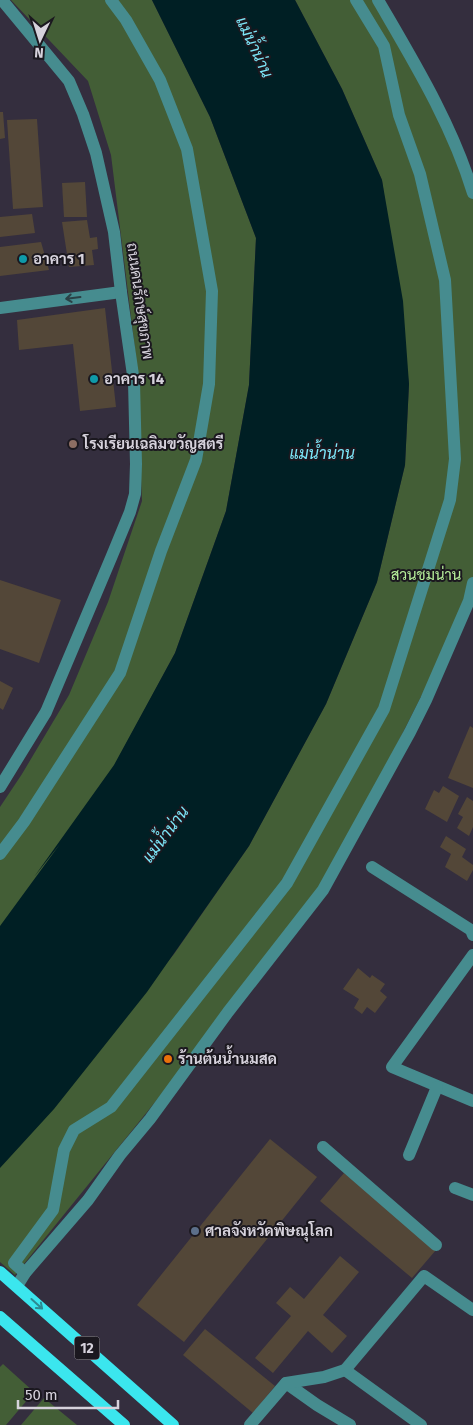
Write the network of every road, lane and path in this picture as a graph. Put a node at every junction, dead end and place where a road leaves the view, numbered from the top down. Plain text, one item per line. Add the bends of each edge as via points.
1 (2, 0) edge
2 (111, 0) edge
3 (356, 0) edge
4 (378, 0) edge
5 (473, 193) edge
6 (121, 292) junction
7 (0, 308) edge
8 (473, 583) edge
9 (0, 787) edge
10 (0, 854) edge
11 (372, 867) dead end
12 (472, 931) edge
13 (473, 955) edge
14 (437, 1087) junction
15 (473, 1101) edge
16 (323, 1147) dead end
17 (409, 1155) dead end
18 (455, 1188) dead end
19 (473, 1196) edge
20 (436, 1245) dead end
21 (0, 1272) edge
22 (24, 1273) junction
23 (17, 1286) junction
24 (473, 1310) edge
25 (0, 1317) edge
26 (345, 1370) junction
27 (286, 1382) junction
28 (124, 1425) edge
29 (173, 1425) edge
30 (250, 1425) edge
31 (350, 1425) edge
32 (421, 1425) edge

1 - 6 street, ถนนคนรักษ์สุขภาพ via 69,81 83,114 96,153 114,232
2 - 10 street via 160,80 187,149 212,292 209,384 196,460 120,673
3 - 22 street via 384,46 399,114 420,174 445,280 455,459 450,500 384,709 287,883 111,1107 74,1130 64,1150 53,1210 14,1263
4 - 5 street via 427,86 462,159
6 -> 7 street
6 - 9 street, ถนนคนรักษ์สุขภาพ via 134,382 136,494 46,712
8 - 22 street via 469,601 426,700 323,890 88,1200
11 - 12 street
13 - 14 street via 392,1067
14 - 15 street
14 - 17 street
16 - 20 street
18 - 19 street
21 - 23 main road, 12
22 - 23 street
23 -> 29 main road, 12
24 - 26 street via 424,1276
25 - 28 main road, 12
26 - 27 street via 324,1377
26 - 32 street
27 - 30 street
27 - 31 street

